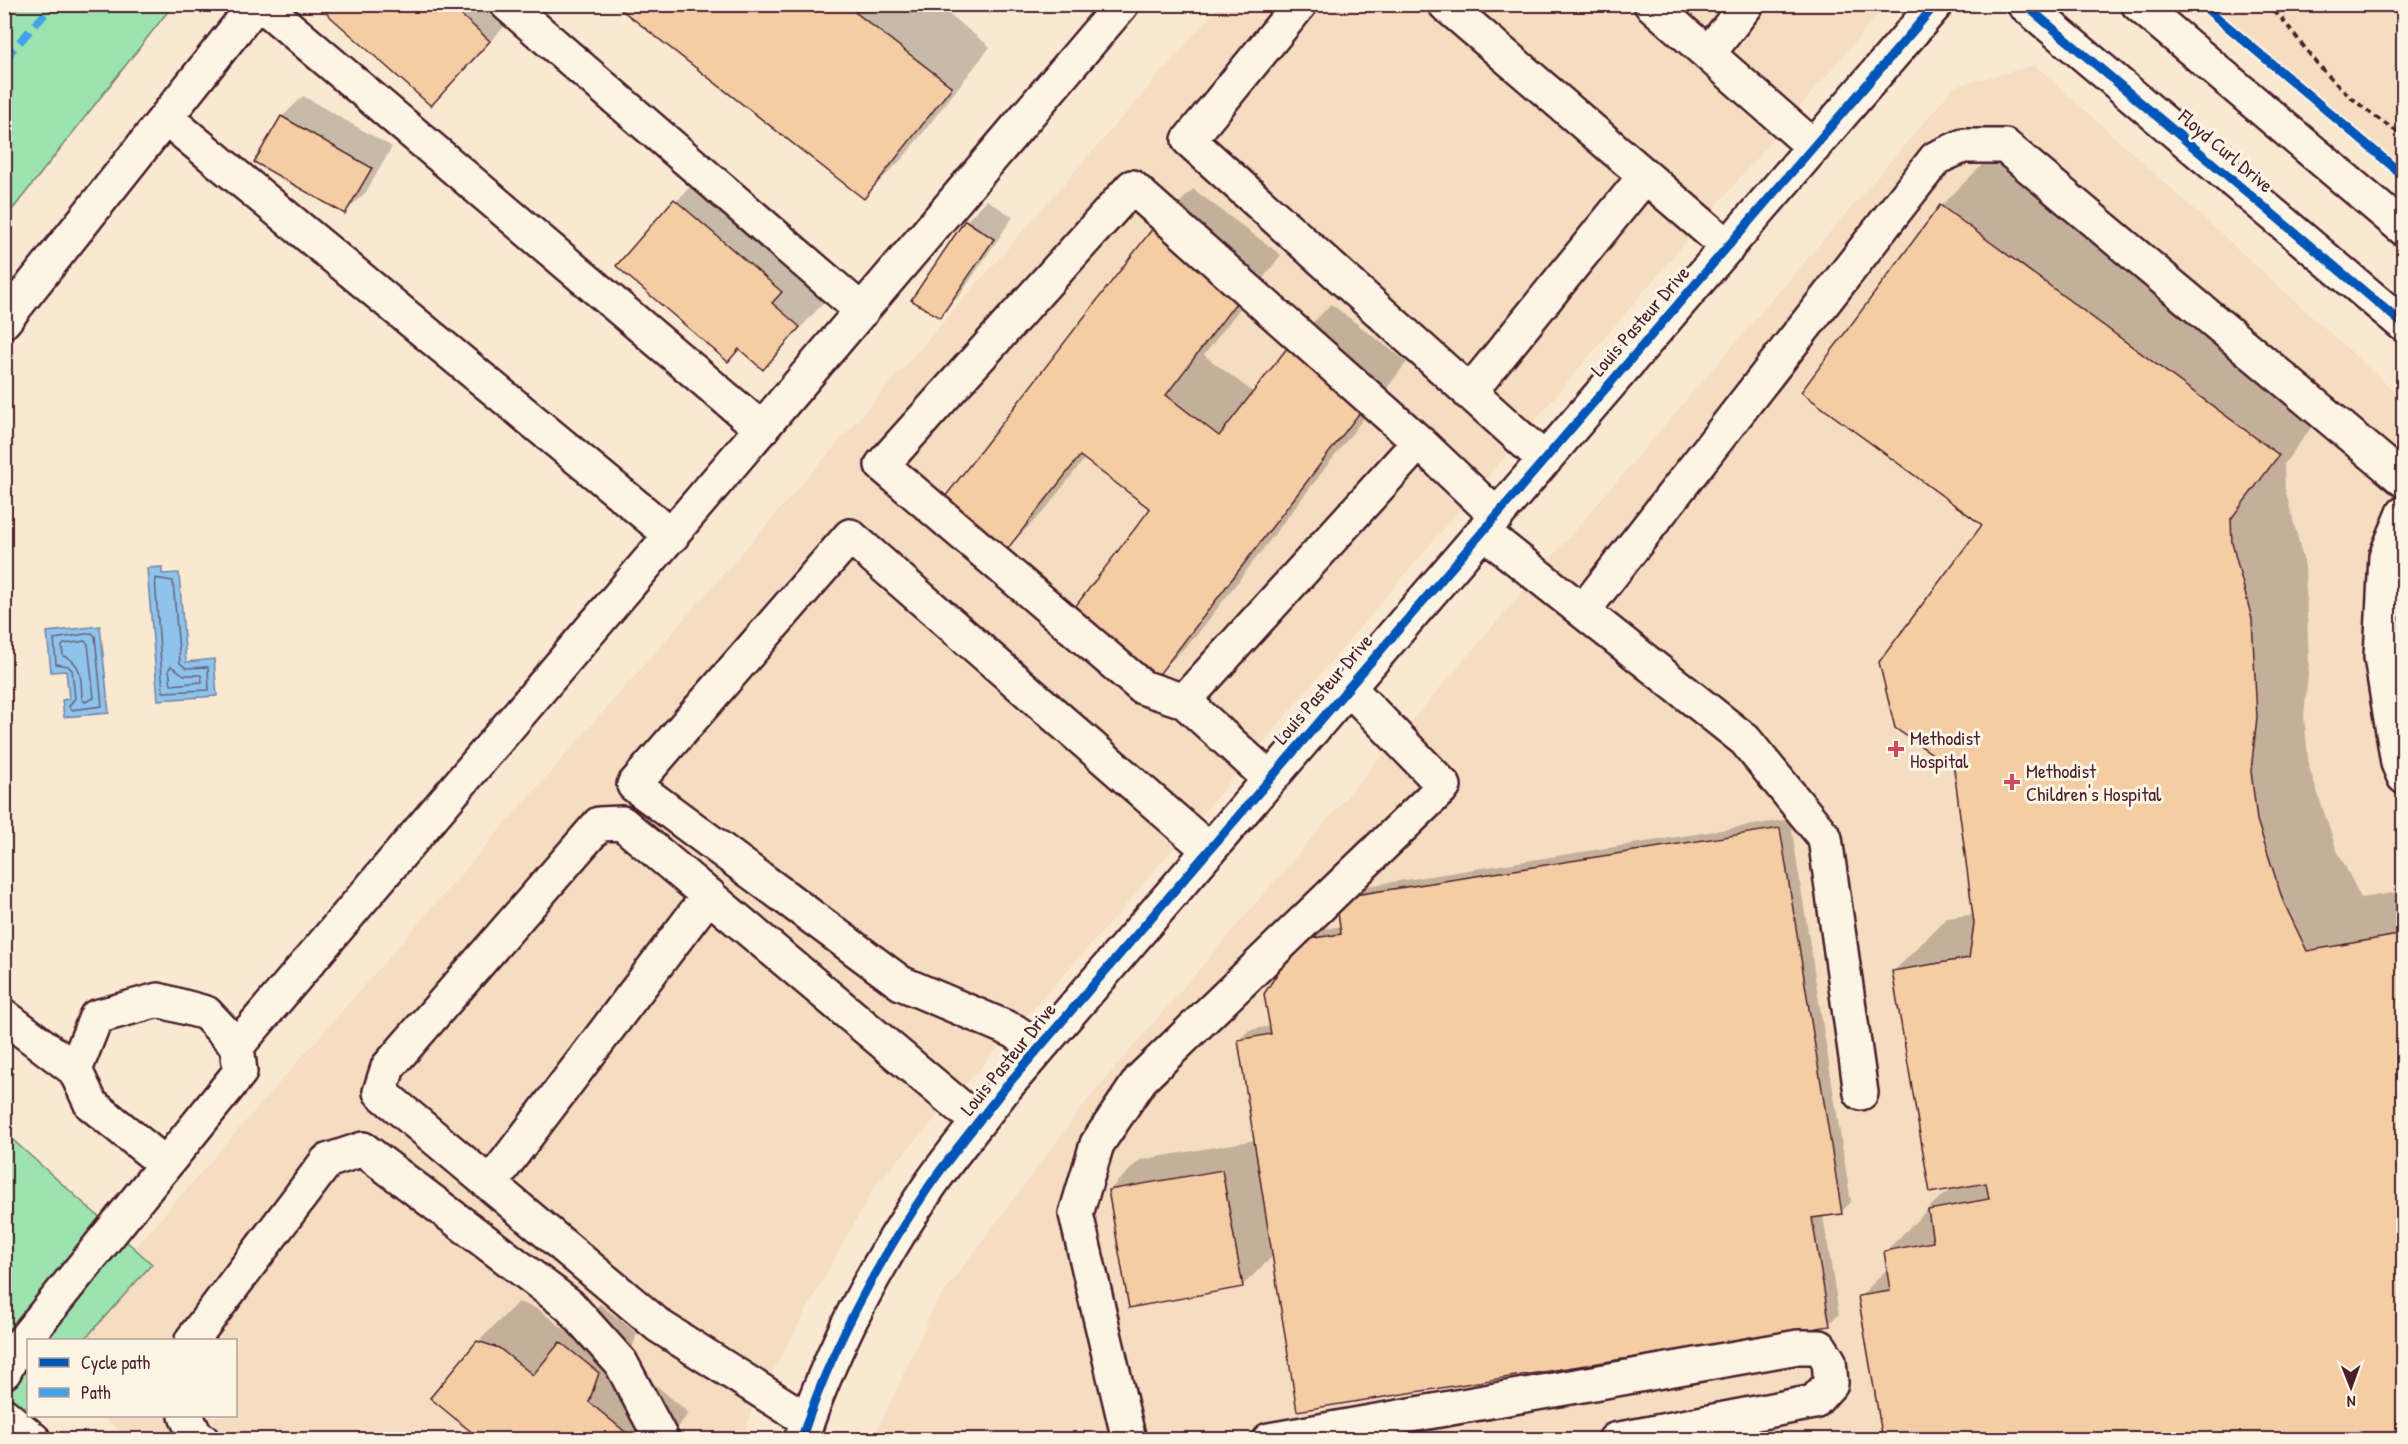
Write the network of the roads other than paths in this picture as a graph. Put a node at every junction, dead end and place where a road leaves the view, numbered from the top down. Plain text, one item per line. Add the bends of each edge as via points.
1 (259, 4) edge
2 (507, 4) edge
3 (1122, 4) edge
4 (1300, 4) edge
5 (1444, 4) edge
6 (1651, 4) edge
7 (1747, 4) edge
8 (1936, 4) edge
9 (2024, 4) edge
10 (2138, 4) edge
11 (1708, 54) junction
12 (166, 118) junction
13 (1814, 147) junction
14 (1645, 176) junction
15 (2403, 229) edge
16 (1728, 247) junction
17 (862, 311) junction
18 (4, 321) edge
19 (2403, 325) edge
20 (1469, 393) junction
21 (762, 429) junction
22 (1419, 442) junction
23 (1545, 460) junction
24 (2403, 480) edge
25 (2403, 513) edge
26 (1490, 524) junction
27 (672, 536) junction
28 (1583, 611) junction
29 (1348, 688) junction
30 (1184, 701) junction
31 (2403, 777) edge
32 (1270, 778) junction
33 (1209, 850) junction
34 (709, 895) junction
35 (4, 1016) edge
36 (237, 1046) junction
37 (1039, 1048) junction
38 (75, 1070) junction
39 (1862, 1093) dead end
40 (978, 1122) junction
41 (164, 1163) junction
42 (490, 1184) junction
43 (194, 1339) edge
44 (4, 1372) edge
45 (4, 1414) edge
46 (186, 1417) edge
47 (804, 1430) edge
48 (34, 1440) edge
49 (202, 1440) edge
50 (662, 1440) edge
51 (1129, 1440) edge
52 (1269, 1440) edge
53 (1615, 1440) edge

1 - 12 street
1 - 21 street
2 - 17 street
3 - 17 street
4 - 20 street via 1189,140
5 - 14 street
6 - 11 street
7 - 11 street
8 - 13 street, Louis Pasteur Drive
9 - 19 street, Floyd Curl Drive
10 - 15 street
11 - 13 street
12 - 18 street
12 - 27 street
13 - 16 street, Louis Pasteur Drive
14 - 16 street
14 - 20 street
16 - 23 street, Louis Pasteur Drive
17 - 21 street
20 - 23 street
21 - 27 street
22 - 26 street
22 - 30 street
22 - 30 street via 1132,188 1124,196 882,465 1142,687
23 - 26 street, Louis Pasteur Drive
24 - 28 street via 2006,146 1963,146 1936,158
25 - 31 street via 2386,556 2381,657
26 - 28 street
26 - 29 street, Louis Pasteur Drive
27 - 36 street
28 - 39 street via 1745,740 1825,838
29 - 32 street, Louis Pasteur Drive
29 - 51 street via 1444,786 1141,1079 1097,1144 1076,1214
30 - 32 street
32 - 33 street, Louis Pasteur Drive
33 - 37 street, Louis Pasteur Drive
33 - 37 street via 850,536 634,785 902,983 1014,1031
34 - 40 street
34 - 42 street
34 - 42 street via 622,823 599,824 388,1067 380,1092
35 - 38 street
36 - 38 street via 206,1013 158,1000 96,1017
36 - 41 street via 240,1072
37 - 40 street, Louis Pasteur Drive
38 - 41 street via 91,1104
40 - 47 street, Louis Pasteur Drive via 929,1188 865,1293
41 - 44 street via 15,1351
42 - 47 street via 659,1326
43 - 50 street via 327,1161 363,1149 569,1305 621,1363
45 - 48 street
46 - 49 street via 195,1435
52 - 53 street via 1798,1347 1820,1347 1828,1361 1831,1383 1814,1402

